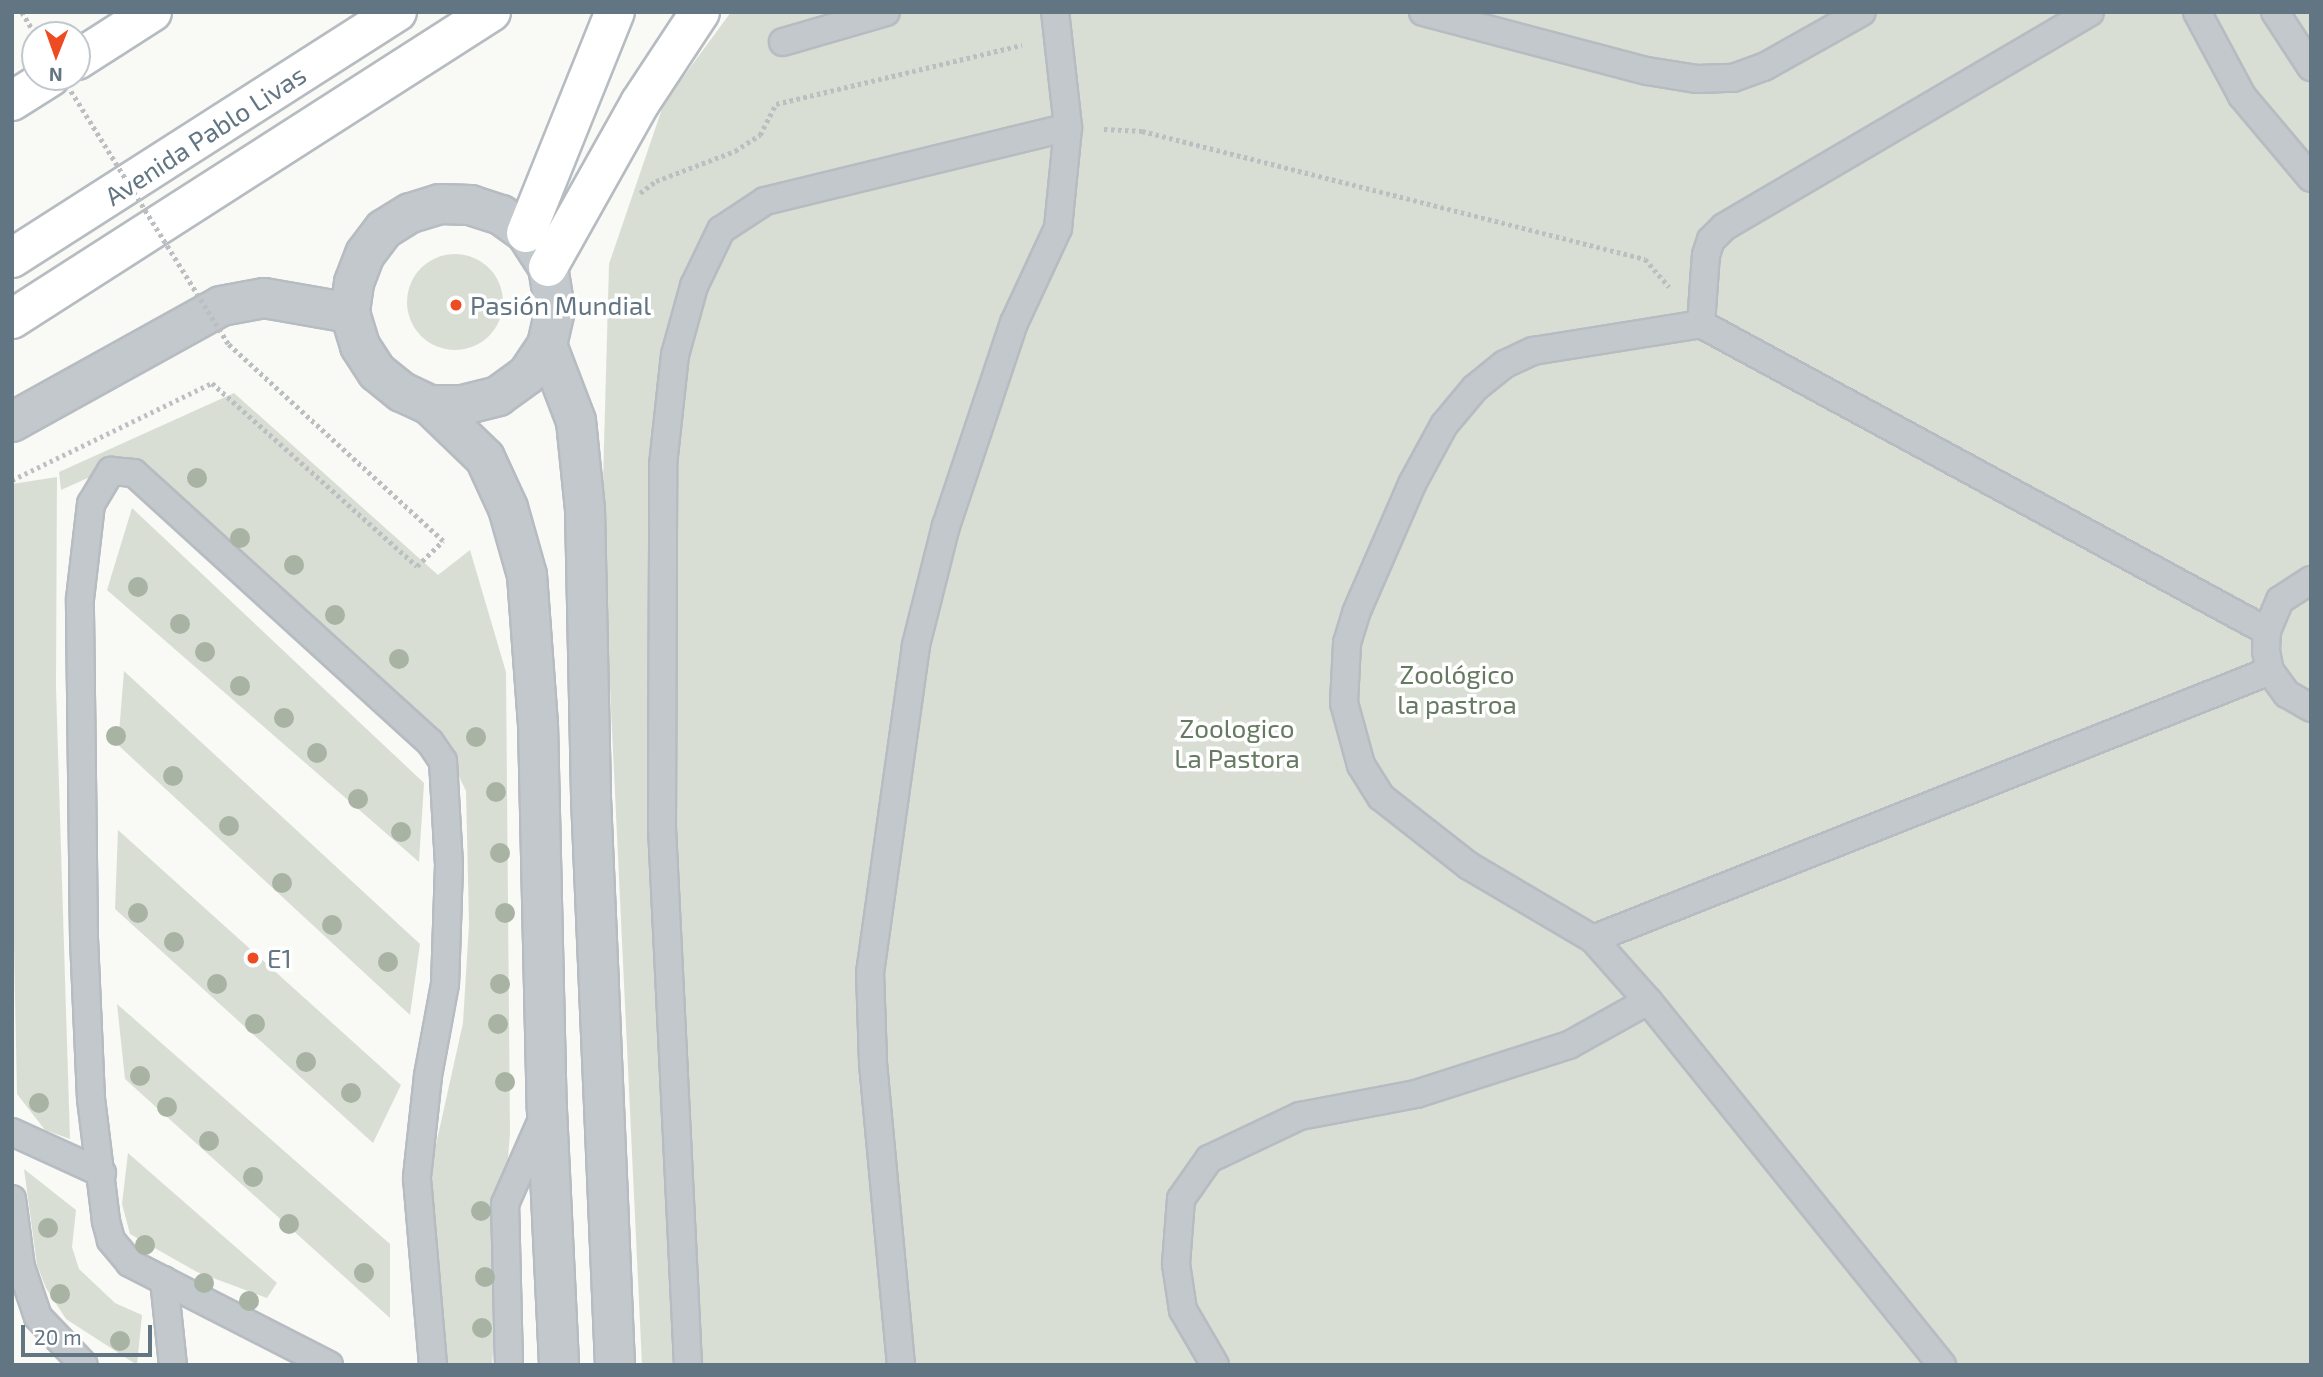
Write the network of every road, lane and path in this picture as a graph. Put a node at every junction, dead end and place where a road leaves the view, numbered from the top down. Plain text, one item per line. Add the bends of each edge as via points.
1 (152, 12) edge
2 (397, 12) edge
3 (491, 12) edge
4 (700, 12) edge
5 (886, 12) edge
6 (1423, 12) edge
7 (1862, 12) edge
8 (2090, 12) edge
9 (2197, 12) edge
10 (2275, 12) edge
11 (612, 18) edge
12 (1057, 24) edge
13 (783, 42) dead end
14 (91, 51) edge
15 (2311, 67) edge
16 (28, 91) edge
17 (71, 91) edge
18 (12, 101) edge
19 (1068, 127) junction
20 (2311, 178) edge
21 (629, 202) dead end
22 (526, 233) junction
23 (12, 258) edge
24 (548, 267) junction
25 (350, 313) junction
26 (12, 319) edge
27 (1701, 324) junction
28 (547, 345) junction
29 (430, 405) junction
30 (12, 422) edge
31 (12, 480) edge
32 (2311, 580) edge
33 (2267, 631) junction
34 (2270, 671) junction
35 (2311, 708) edge
36 (1593, 940) junction
37 (1648, 1001) junction
38 (547, 1110) junction
39 (12, 1132) edge
40 (102, 1173) junction
41 (12, 1199) edge
42 (164, 1280) junction
43 (84, 1365) edge
44 (173, 1365) edge
45 (329, 1365) edge
46 (433, 1365) edge
47 (509, 1365) edge
48 (559, 1365) edge
49 (615, 1365) edge
50 (688, 1365) edge
51 (901, 1365) edge
52 (1214, 1365) edge
53 (1942, 1365) edge

1 - 14 main road
2 - 23 main road, Avenida Pablo Livas
3 - 26 main road
4 - 24 main road via 640,103
5 - 13 lane
6 - 7 lane via 1647,71 1709,79 1733,78 1764,67
8 - 27 lane via 1724,227 1706,255
9 - 20 lane via 2242,96
10 - 15 lane
11 - 22 main road
12 - 19 lane
12 - 21 path via 776,104 760,135 735,151 656,181
16 - 18 main road
17 - 31 path, bridge via 228,344 443,541 417,566 212,383
19 - 27 path via 1142,131 1645,260
19 - 50 lane via 765,201 721,230 694,286 675,355 663,479 662,828
19 - 51 lane via 1058,228 1010,336 946,526 916,645 870,973 873,1062
22 - 24 street
22 - 25 street via 501,215 471,205 440,204 410,213 384,229 365,254
24 - 28 street via 555,310
25 - 29 street via 360,346 377,372 402,392
25 - 30 street via 264,298 221,306
27 - 33 lane
27 - 36 lane via 1533,351 1505,364 1475,388 1444,425 1412,484 1347,643 1344,703 1361,765 1381,797 1469,866
28 - 29 street via 527,375 498,396 463,405
28 - 49 street via 576,421 585,509 591,798
29 - 38 street via 485,458 508,508 527,575 538,724
32 - 33 lane via 2280,600
33 - 34 lane
34 - 35 lane via 2287,694
34 - 36 lane
36 - 37 lane
37 - 52 lane via 1569,1045 1416,1094 1300,1116 1209,1159 1181,1199 1176,1264 1183,1310
37 - 53 lane
38 - 47 lane via 505,1205
38 - 48 street
39 - 40 lane
40 - 42 lane via 111,1240 130,1263
40 - 46 lane via 91,1099 84,939 80,599 91,504 111,471 126,469 430,742 443,761 449,865 444,984 417,1178
41 - 43 lane via 21,1267 38,1317
42 - 44 lane
42 - 45 lane

